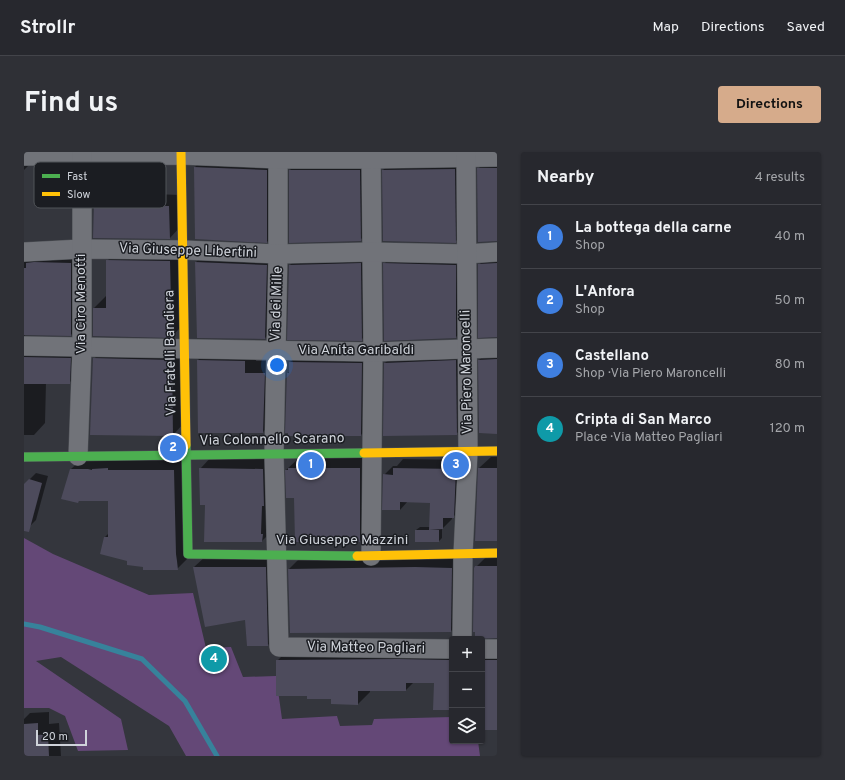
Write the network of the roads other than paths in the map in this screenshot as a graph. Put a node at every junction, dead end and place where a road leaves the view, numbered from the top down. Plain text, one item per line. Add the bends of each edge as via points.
1 (82, 154) edge
2 (181, 154) edge
3 (278, 155) edge
4 (466, 155) edge
5 (24, 156) edge
6 (371, 156) edge
7 (497, 157) edge
8 (81, 208) edge
9 (81, 249) junction
10 (184, 250) junction
11 (24, 252) edge
12 (371, 252) junction
13 (497, 252) edge
14 (278, 254) junction
15 (466, 254) junction
16 (24, 346) edge
17 (82, 347) junction
18 (185, 348) junction
19 (497, 348) edge
20 (276, 349) junction
21 (466, 349) junction
22 (373, 352) junction
23 (497, 451) edge
24 (468, 452) junction
25 (372, 453) junction
26 (274, 454) junction
27 (187, 455) junction
28 (24, 456) edge
29 (78, 456) junction
30 (497, 553) edge
31 (188, 554) joint
32 (278, 554) junction
33 (463, 554) junction
34 (372, 556) junction
35 (462, 636) edge
36 (279, 647) joint
37 (449, 649) edge
38 (485, 649) edge
39 (497, 649) edge

1 - 2 street
1 - 5 street
2 - 3 street
2 - 10 street, Via Fratelli Bandiera
3 - 6 street
3 - 14 street, Via dei Mille
4 - 6 street
4 - 7 street
4 - 15 street, Via Piero Maroncelli
6 - 12 street
8 - 9 street, Via Ciro Menotti
9 - 10 street, Via Giuseppe Libertini
9 - 11 street, Via Giuseppe Libertini
9 - 17 street, Via Ciro Menotti
10 - 14 street, Via Giuseppe Libertini
10 - 18 street, Via Fratelli Bandiera
12 - 14 street, Via Giuseppe Libertini
12 - 15 street, Via Giuseppe Libertini
12 - 22 street
13 - 15 street, Via Giuseppe Libertini
14 - 20 street, Via dei Mille
15 - 21 street, Via Piero Maroncelli
16 - 17 street, Via Anita Garibaldi
17 - 18 street, Via Anita Garibaldi
17 - 29 street, Via Ciro Menotti
18 - 20 street, Via Anita Garibaldi
18 - 27 street, Via Fratelli Bandiera
19 - 21 street, Via Anita Garibaldi
20 - 22 street, Via Anita Garibaldi
20 - 26 street, Via dei Mille
21 - 22 street, Via Anita Garibaldi
21 - 24 street, Via Piero Maroncelli
22 - 25 street
23 - 24 street, Via Colonnello Scarano
24 - 25 street, Via Colonnello Scarano
24 - 33 street, Via Piero Maroncelli
25 - 26 street, Via Colonnello Scarano
25 - 34 street
26 - 27 street, Via Colonnello Scarano
26 - 32 street, Via dei Mille
27 - 29 street, Via Colonnello Scarano
27 - 31 street, Via Fratelli Bandiera
28 - 29 street, Via Colonnello Scarano
30 - 33 street, Via Giuseppe Mazzini
31 - 32 street, Via Giuseppe Mazzini
32 - 34 street, Via Giuseppe Mazzini
32 - 36 street, Via dei Mille
33 - 34 street, Via Giuseppe Mazzini
33 - 35 street, Via Piero Maroncelli
36 - 37 street, Via Matteo Pagliari
38 - 39 street

